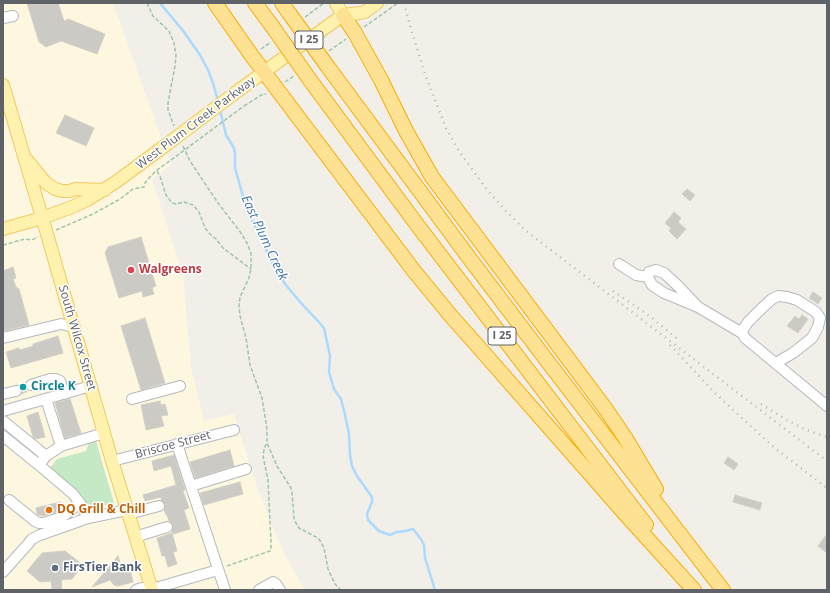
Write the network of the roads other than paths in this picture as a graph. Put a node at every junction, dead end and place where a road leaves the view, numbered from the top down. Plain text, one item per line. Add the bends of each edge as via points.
1 (215, 3) edge
2 (255, 3) edge
3 (377, 3) edge
4 (343, 7) edge
5 (285, 8) edge
6 (13, 16) dead end
7 (3, 18) edge
8 (264, 72) junction
9 (3, 85) edge
10 (3, 109) edge
11 (13, 120) junction
12 (24, 155) junction
13 (105, 190) junction
14 (42, 218) junction
15 (3, 229) edge
16 (619, 264) dead end
17 (648, 277) junction
18 (698, 307) junction
19 (74, 326) junction
20 (742, 333) junction
21 (3, 338) edge
22 (776, 363) junction
23 (31, 385) tunnel mouth
24 (91, 386) junction
25 (180, 386) dead end
26 (16, 390) tunnel mouth
27 (3, 394) edge
28 (64, 394) junction
29 (46, 399) junction
30 (132, 399) dead end
31 (827, 406) edge
32 (3, 411) edge
33 (3, 421) edge
34 (234, 430) dead end
35 (104, 433) junction
36 (3, 436) edge
37 (177, 444) junction
38 (60, 446) junction
39 (46, 456) junction
40 (112, 461) junction
41 (39, 465) junction
42 (246, 470) dead end
43 (191, 486) junction
44 (9, 500) dead end
45 (80, 503) junction
46 (159, 506) dead end
47 (128, 512) junction
48 (88, 518) junction
49 (167, 527) dead end
50 (136, 537) junction
51 (697, 556) junction
52 (218, 570) junction
53 (3, 572) edge
54 (276, 586) edge
55 (136, 590) edge
56 (152, 590) edge
57 (225, 590) edge
58 (259, 590) edge
59 (695, 590) edge
60 (723, 590) edge

1 - 8 highway
2 - 59 highway, I 25, bridge via 423,232
3 - 4 main road, West Plum Creek Parkway via 360,14
4 - 8 main road, West Plum Creek Parkway
4 - 51 highway via 432,177 605,408
5 - 51 highway, I 25, bridge via 466,253
6 - 7 street
8 - 13 main road, West Plum Creek Parkway, bridge
8 - 59 highway via 451,316 621,510
9 - 11 main road, South Wilcox Street
10 - 11 street
11 - 12 main road, South Wilcox Street
12 - 13 main road via 44,181 55,189
12 - 14 main road, South Wilcox Street
13 - 14 main road, West Plum Creek Parkway via 88,200
14 - 15 main road, West Plum Creek Parkway
14 - 19 main road, South Wilcox Street
16 - 17 street via 636,275
17 - 18 street via 652,285 664,293
17 - 18 street via 649,272 656,270 664,273
18 - 20 street
19 - 21 street via 61,324
19 - 24 main road, South Wilcox Street
20 - 22 street
20 - 22 street via 748,322 778,296 797,300 816,312 820,318 812,338
22 - 31 street
23 - 28 street via 56,379 60,381
24 - 28 street
24 - 35 main road, South Wilcox Street
25 - 30 street
26 - 27 street
28 - 29 street
29 - 32 street
29 - 38 street
33 - 39 street
34 - 37 street, Briscoe Street
35 - 38 street
35 - 40 main road, South Wilcox Street
36 - 41 street
37 - 40 street, Briscoe Street
37 - 43 street
38 - 39 street
39 - 41 street
40 - 47 main road, South Wilcox Street
41 - 45 street
42 - 43 street
43 - 52 street
44 - 45 street via 39,523 62,517
45 - 48 street
46 - 47 street
47 - 48 street
47 - 50 main road, South Wilcox Street
48 - 53 street via 32,539
49 - 50 street
50 - 56 main road, South Wilcox Street
51 - 60 highway, I 25
52 - 56 street
52 - 57 street
54 - 58 street
55 - 56 street

